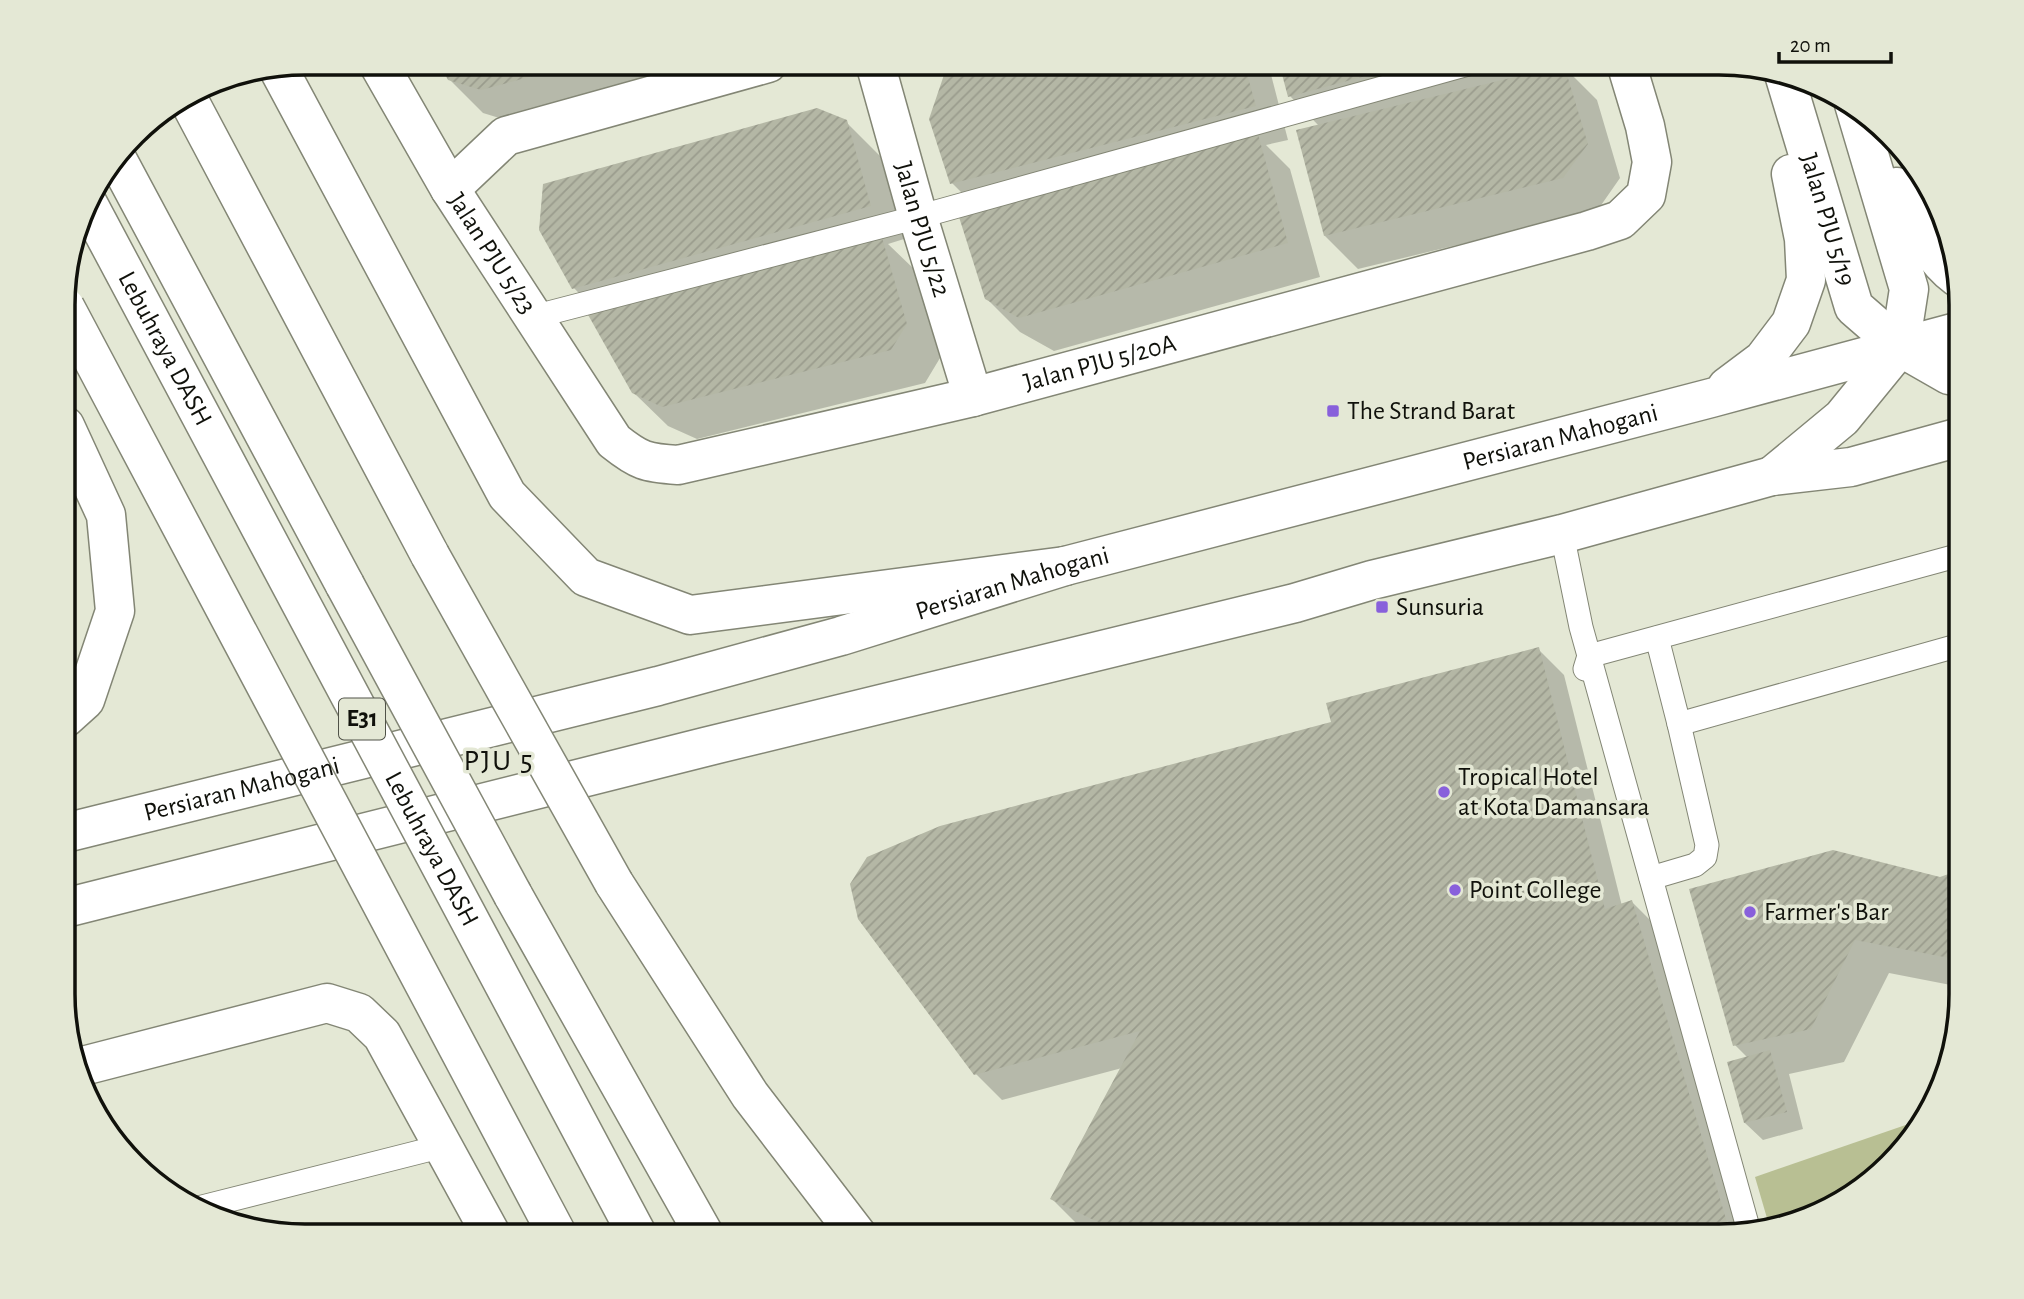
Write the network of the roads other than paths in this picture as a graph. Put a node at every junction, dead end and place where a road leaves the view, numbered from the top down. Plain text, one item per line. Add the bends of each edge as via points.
1 (385, 75) edge
2 (725, 75) edge
3 (878, 75) edge
4 (1429, 75) edge
5 (1630, 75) edge
6 (283, 76) edge
7 (1772, 82) edge
8 (1786, 85) edge
9 (191, 105) edge
10 (1860, 124) edge
11 (1873, 136) edge
12 (121, 167) edge
13 (450, 189) junction
14 (94, 215) edge
15 (918, 218) junction
16 (1945, 267) edge
17 (533, 317) junction
18 (75, 326) edge
19 (1948, 334) edge
20 (1900, 347) junction
21 (1948, 374) edge
22 (973, 397) junction
23 (1711, 398) junction
24 (614, 441) joint
25 (1948, 441) edge
26 (75, 448) edge
27 (1772, 476) junction
28 (1562, 534) junction
29 (1948, 559) edge
30 (1065, 566) junction
31 (1657, 638) junction
32 (1948, 649) edge
33 (1589, 656) junction
34 (1582, 679) dead end
35 (75, 709) edge
36 (1679, 724) junction
37 (75, 831) edge
38 (1651, 878) junction
39 (75, 905) edge
40 (86, 1065) edge
41 (443, 1146) junction
42 (213, 1204) edge
43 (1747, 1222) edge
44 (485, 1224) edge
45 (552, 1224) edge
46 (631, 1224) edge
47 (698, 1224) edge
48 (848, 1224) edge

1 - 13 main road, Jalan PJU 5/23
2 - 13 main road via 506,136
3 - 15 main road, Jalan PJU 5/22
4 - 15 lane
5 - 22 main road, Jalan PJU 5/20A via 1652,162 1646,195 1620,220
6 - 30 main road via 507,495 586,578 690,615
7 - 23 main road via 1804,239 1806,280 1791,323 1763,360
8 - 20 main road, Jalan PJU 5/19 via 1854,307
9 - 48 main road, bridge via 430,555 614,883 750,1096
10 - 20 main road via 1909,289
11 - 16 main road via 1921,234
12 - 47 main road, bridge via 513,895
13 - 17 main road, Jalan PJU 5/23
14 - 46 main road, Lebuhraya DASH / E31, bridge
15 - 17 lane
15 - 22 main road, Jalan PJU 5/22
17 - 24 main road, Jalan PJU 5/23
18 - 45 main road, bridge
19 - 20 main road, Persiaran Mahogani
20 - 21 main road, Jalan PJU 5/19
20 - 23 main road, Persiaran Mahogani
20 - 27 main road via 1842,418
22 - 24 main road, Jalan PJU 5/20A via 678,465 635,458
23 - 30 main road, Persiaran Mahogani
25 - 27 main road via 1851,467
26 - 35 main road via 106,515 115,611 85,700
27 - 28 main road
28 - 33 lane
28 - 39 main road
29 - 31 lane
30 - 37 main road, Persiaran Mahogani via 841,636 671,682
31 - 33 lane
31 - 36 lane
32 - 36 lane
33 - 34 lane
33 - 38 lane
36 - 38 lane via 1707,845 1705,857 1695,865
38 - 43 lane
40 - 41 main road via 327,1003 359,1013 382,1035
41 - 42 lane
41 - 44 main road

